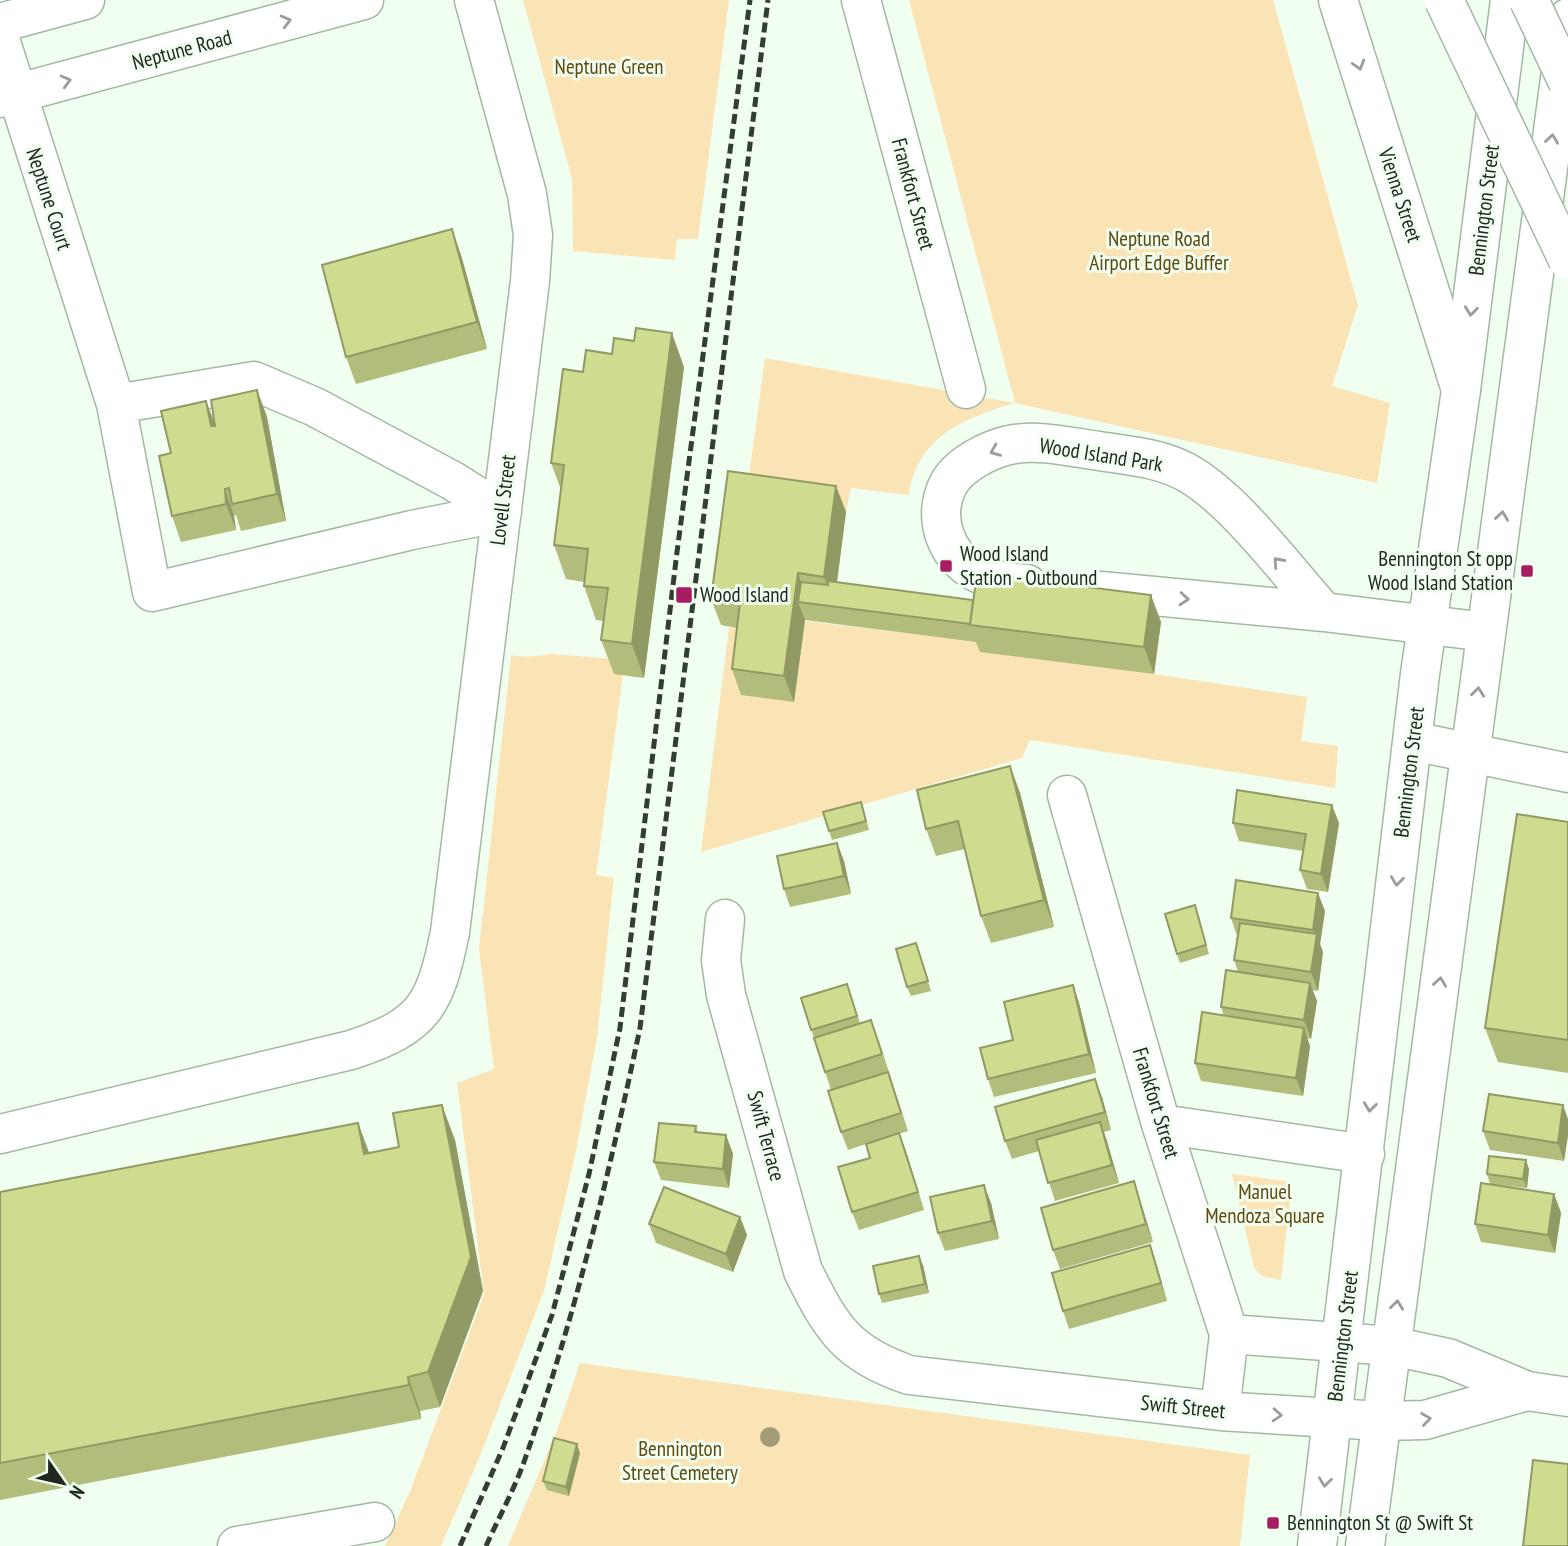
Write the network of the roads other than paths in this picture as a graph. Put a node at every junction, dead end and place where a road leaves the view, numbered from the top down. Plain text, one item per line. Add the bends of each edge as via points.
1 (85, 0) edge
2 (364, 0) edge
3 (474, 0) edge
4 (861, 0) edge
5 (1338, 0) edge
6 (1444, 0) edge
7 (1510, 0) edge
8 (1529, 0) edge
9 (1568, 18) edge
10 (0, 23) edge
11 (0, 39) edge
12 (1568, 82) edge
13 (8, 96) edge
14 (1568, 260) edge
15 (966, 389) dead end
16 (1461, 390) junction
17 (116, 404) junction
18 (502, 512) junction
19 (1324, 612) junction
20 (1427, 625) junction
21 (1486, 632) junction
22 (1413, 741) junction
23 (1471, 752) junction
24 (1568, 773) edge
25 (1067, 795) dead end
26 (725, 919) dead end
27 (1380, 1025) junction
28 (1434, 1030) junction
29 (1161, 1124) junction
30 (0, 1134) edge
31 (1365, 1154) junction
32 (1229, 1334) junction
33 (846, 1341) joint
34 (1342, 1342) junction
35 (1392, 1346) junction
36 (1527, 1391) junction
37 (1568, 1397) edge
38 (1220, 1411) junction
39 (1334, 1419) junction
40 (1381, 1421) junction
41 (375, 1522) dead end
42 (237, 1546) edge
43 (1317, 1546) edge
44 (1365, 1546) edge

1 - 10 main road
13 -> 2 main road, Neptune Road
3 - 18 main road, Lovell Street via 527,194 533,235
4 - 15 main road, Frankfort Street
5 -> 16 main road, Vienna Street
6 - 14 main road, bridge
7 -> 16 main road, Bennington Street
8 - 12 main road, bridge
21 -> 9 main road
11 - 13 main road, Neptune Court
13 - 17 main road, Neptune Court
16 - 20 main road, Bennington Street
17 - 18 main road via 254,381 315,407
17 - 18 main road, Neptune Court via 152,592
18 - 30 main road, Lovell Street via 450,932 429,1002 391,1036 351,1049
19 -> 19 main road, Wood Island Park via 1224,503 1192,476 1160,460 1042,443 1009,445 973,460 948,484 940,516 948,546 974,571 1002,582
19 - 20 main road, Wood Island Park
20 - 21 main road, Wood Island Park
20 - 22 main road, Bennington Street
23 -> 21 main road
22 - 23 main road
22 -> 27 main road, Bennington Street
23 - 24 main road
28 -> 23 main road
25 - 29 main road, Frankfort Street
26 - 33 main road, Swift Terrace via 721,960 726,995 803,1271 823,1311
27 - 28 main road
27 -> 31 main road, Bennington Street
35 -> 28 main road
29 - 31 main road
29 - 32 main road, Frankfort Street
31 - 34 main road, Bennington Street
32 - 34 main road, Swift Street
32 - 38 main road, Frankfort Street
33 - 38 main road, Swift Street via 874,1362 909,1375
34 - 35 main road, Swift Street
34 - 39 main road, Bennington Street
35 - 36 main road, Swift Street via 1448,1358
35 - 40 main road
36 - 37 main road, Swift Street
40 -> 36 main road, Swift Street via 1425,1420
38 -> 39 main road, Swift Street
39 - 40 main road, Swift Street
39 -> 43 main road, Bennington Street
40 - 44 main road
41 - 42 main road

